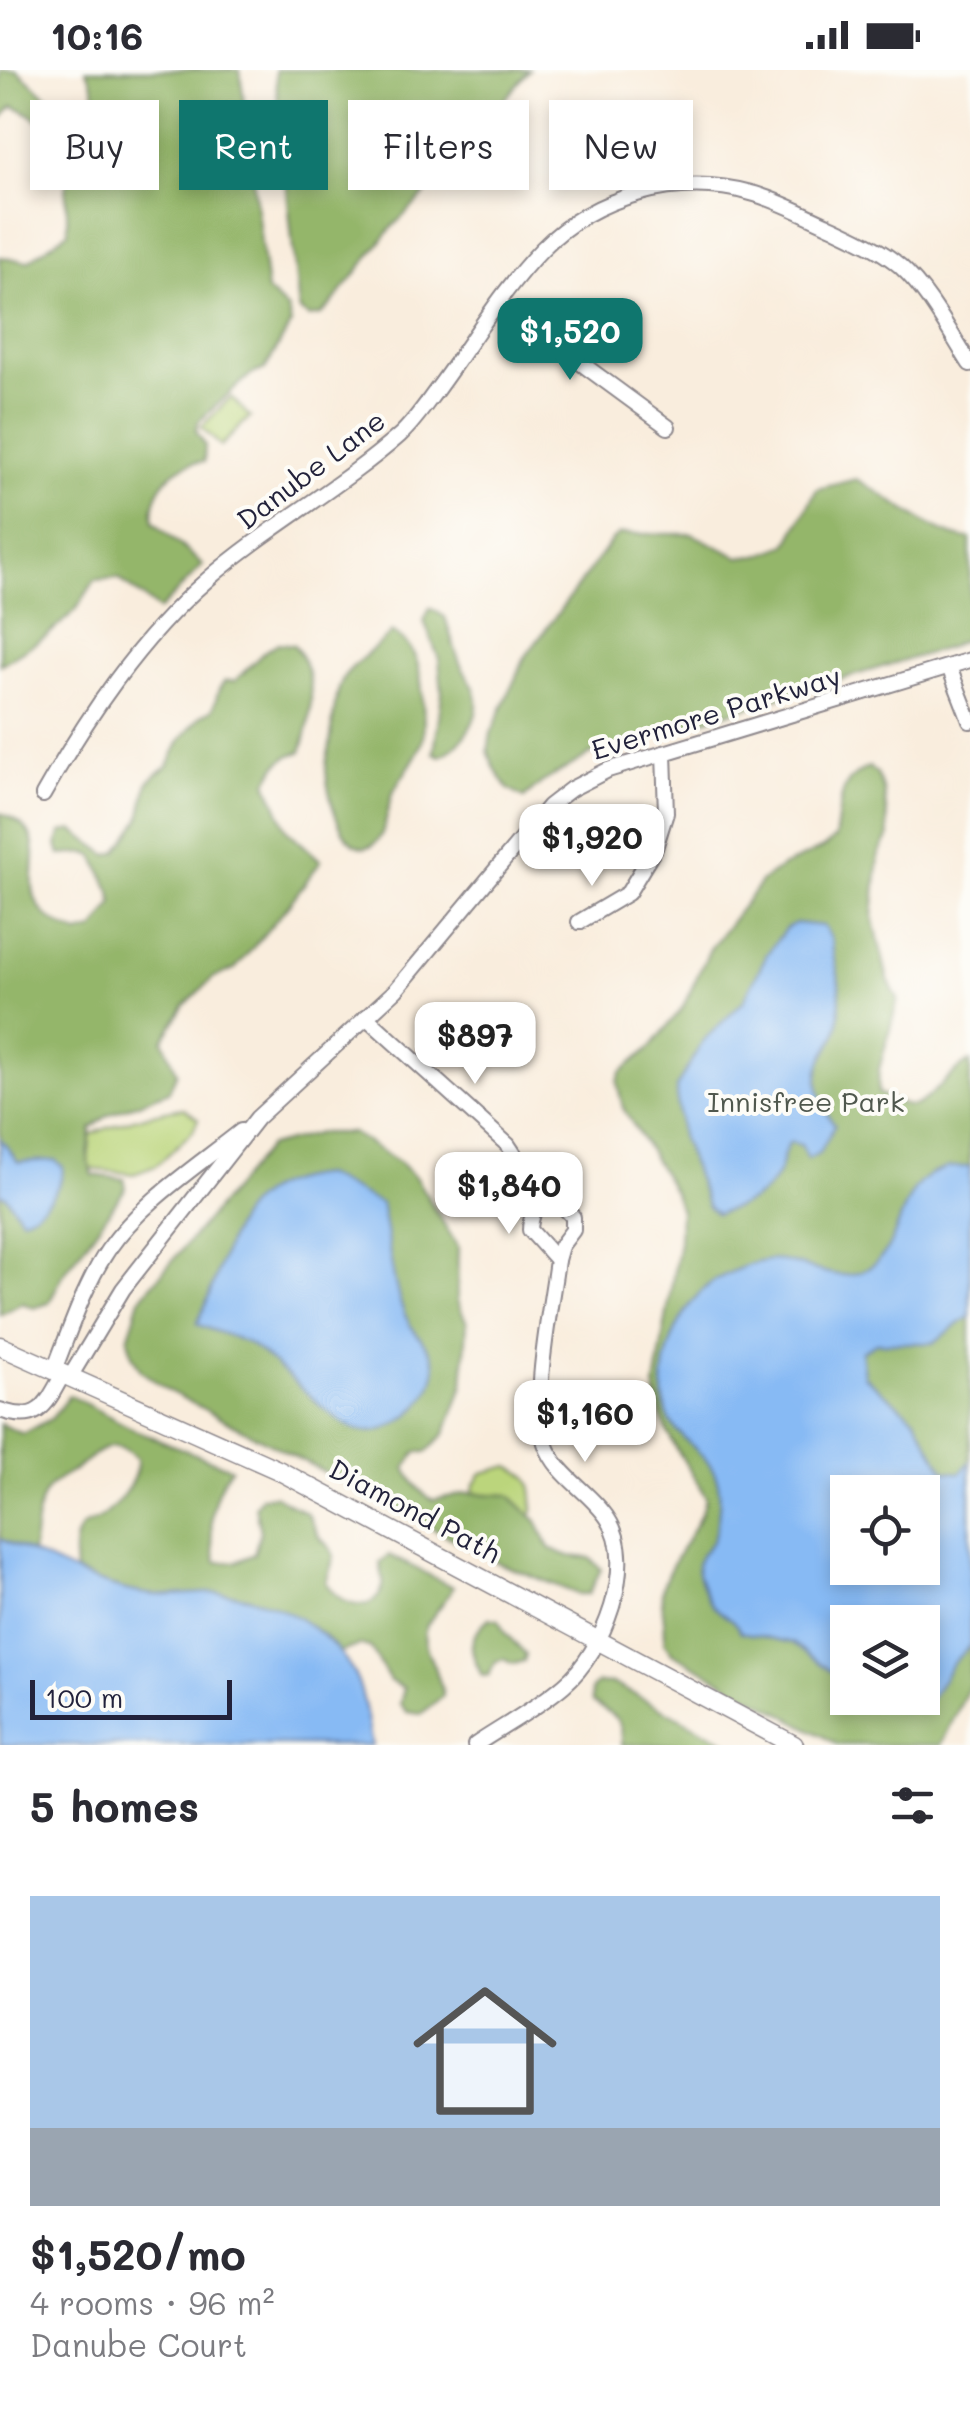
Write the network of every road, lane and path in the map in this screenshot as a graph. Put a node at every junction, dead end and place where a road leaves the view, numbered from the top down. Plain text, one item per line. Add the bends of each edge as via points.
1 (499, 303) junction
2 (970, 364) edge
3 (668, 428) dead end
4 (970, 660) edge
5 (949, 667) junction
6 (970, 720) edge
7 (664, 752) junction
8 (42, 795) dead end
9 (579, 922) dead end
10 (366, 1018) junction
11 (257, 1118) junction
12 (539, 1192) junction
13 (557, 1260) junction
14 (0, 1346) edge
15 (62, 1374) junction
16 (0, 1410) edge
17 (596, 1640) junction
18 (475, 1745) edge
19 (794, 1745) edge

1 - 2 street, Danube Lane via 544,247 606,205 678,186 735,189 788,207 891,259 921,290
1 - 3 street
1 - 8 street, Danube Lane via 410,426 180,606 101,698
4 - 5 street, Evermore Parkway
5 - 6 street
5 - 7 street, Evermore Parkway
7 - 9 street via 666,813 654,848 628,893
7 - 10 street, Evermore Parkway via 595,776 549,806
10 - 11 street, Evermore Parkway
10 - 12 street via 508,1145
11 - 15 street, Evermore Parkway
11 - 15 street, Evermore Parkway via 126,1228 107,1252
12 - 13 street via 530,1230
12 - 13 street via 572,1217 573,1230
13 - 17 street via 542,1428 555,1462 607,1517 620,1552 619,1584
14 - 15 street, Diamond Path
15 - 16 street via 38,1412
15 - 17 street, Diamond Path via 278,1470
17 - 18 street via 564,1684
17 - 19 street, Diamond Path

